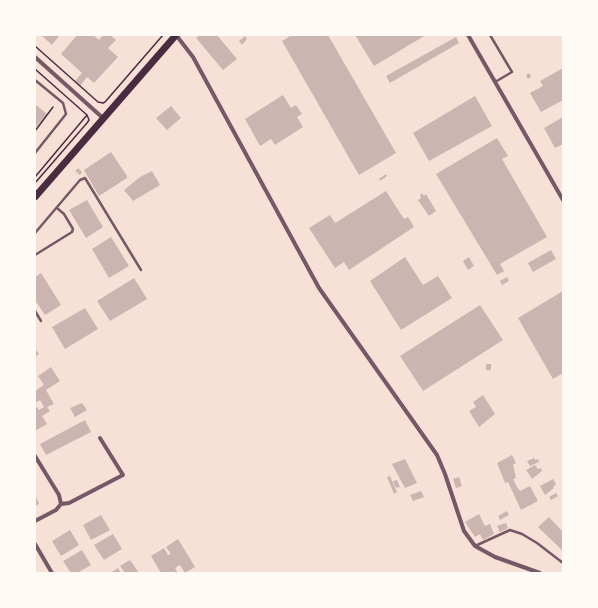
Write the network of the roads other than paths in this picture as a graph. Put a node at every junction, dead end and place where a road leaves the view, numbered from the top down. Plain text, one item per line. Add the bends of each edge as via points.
1 (176, 35) edge
2 (468, 35) edge
3 (490, 35) edge
4 (35, 57) edge
5 (35, 80) edge
6 (495, 82) junction
7 (104, 119) junction
8 (35, 153) edge
9 (35, 197) edge
10 (563, 200) edge
11 (57, 208) junction
12 (35, 233) edge
13 (35, 255) edge
14 (141, 270) dead end
15 (35, 311) edge
16 (41, 321) dead end
17 (100, 438) dead end
18 (35, 456) edge
19 (61, 504) junction
20 (35, 521) edge
21 (35, 544) edge
22 (475, 546) junction
23 (563, 564) edge
24 (52, 573) edge
25 (540, 573) edge

1 - 7 main road
1 - 22 street via 193,57 319,288 436,455 464,531
2 - 6 street
3 - 6 lane via 512,72
4 - 7 street
5 - 8 lane via 63,103 66,114
6 - 10 street
7 - 9 main road
11 - 12 lane
11 - 13 lane via 64,214 73,229 72,232
11 - 14 lane via 80,180 85,178
15 - 16 lane
17 - 19 street via 123,475 69,503
18 - 19 street via 59,495
19 - 20 street via 56,510
21 - 24 street
22 - 23 lane via 510,530 537,543
22 - 25 street via 495,557

